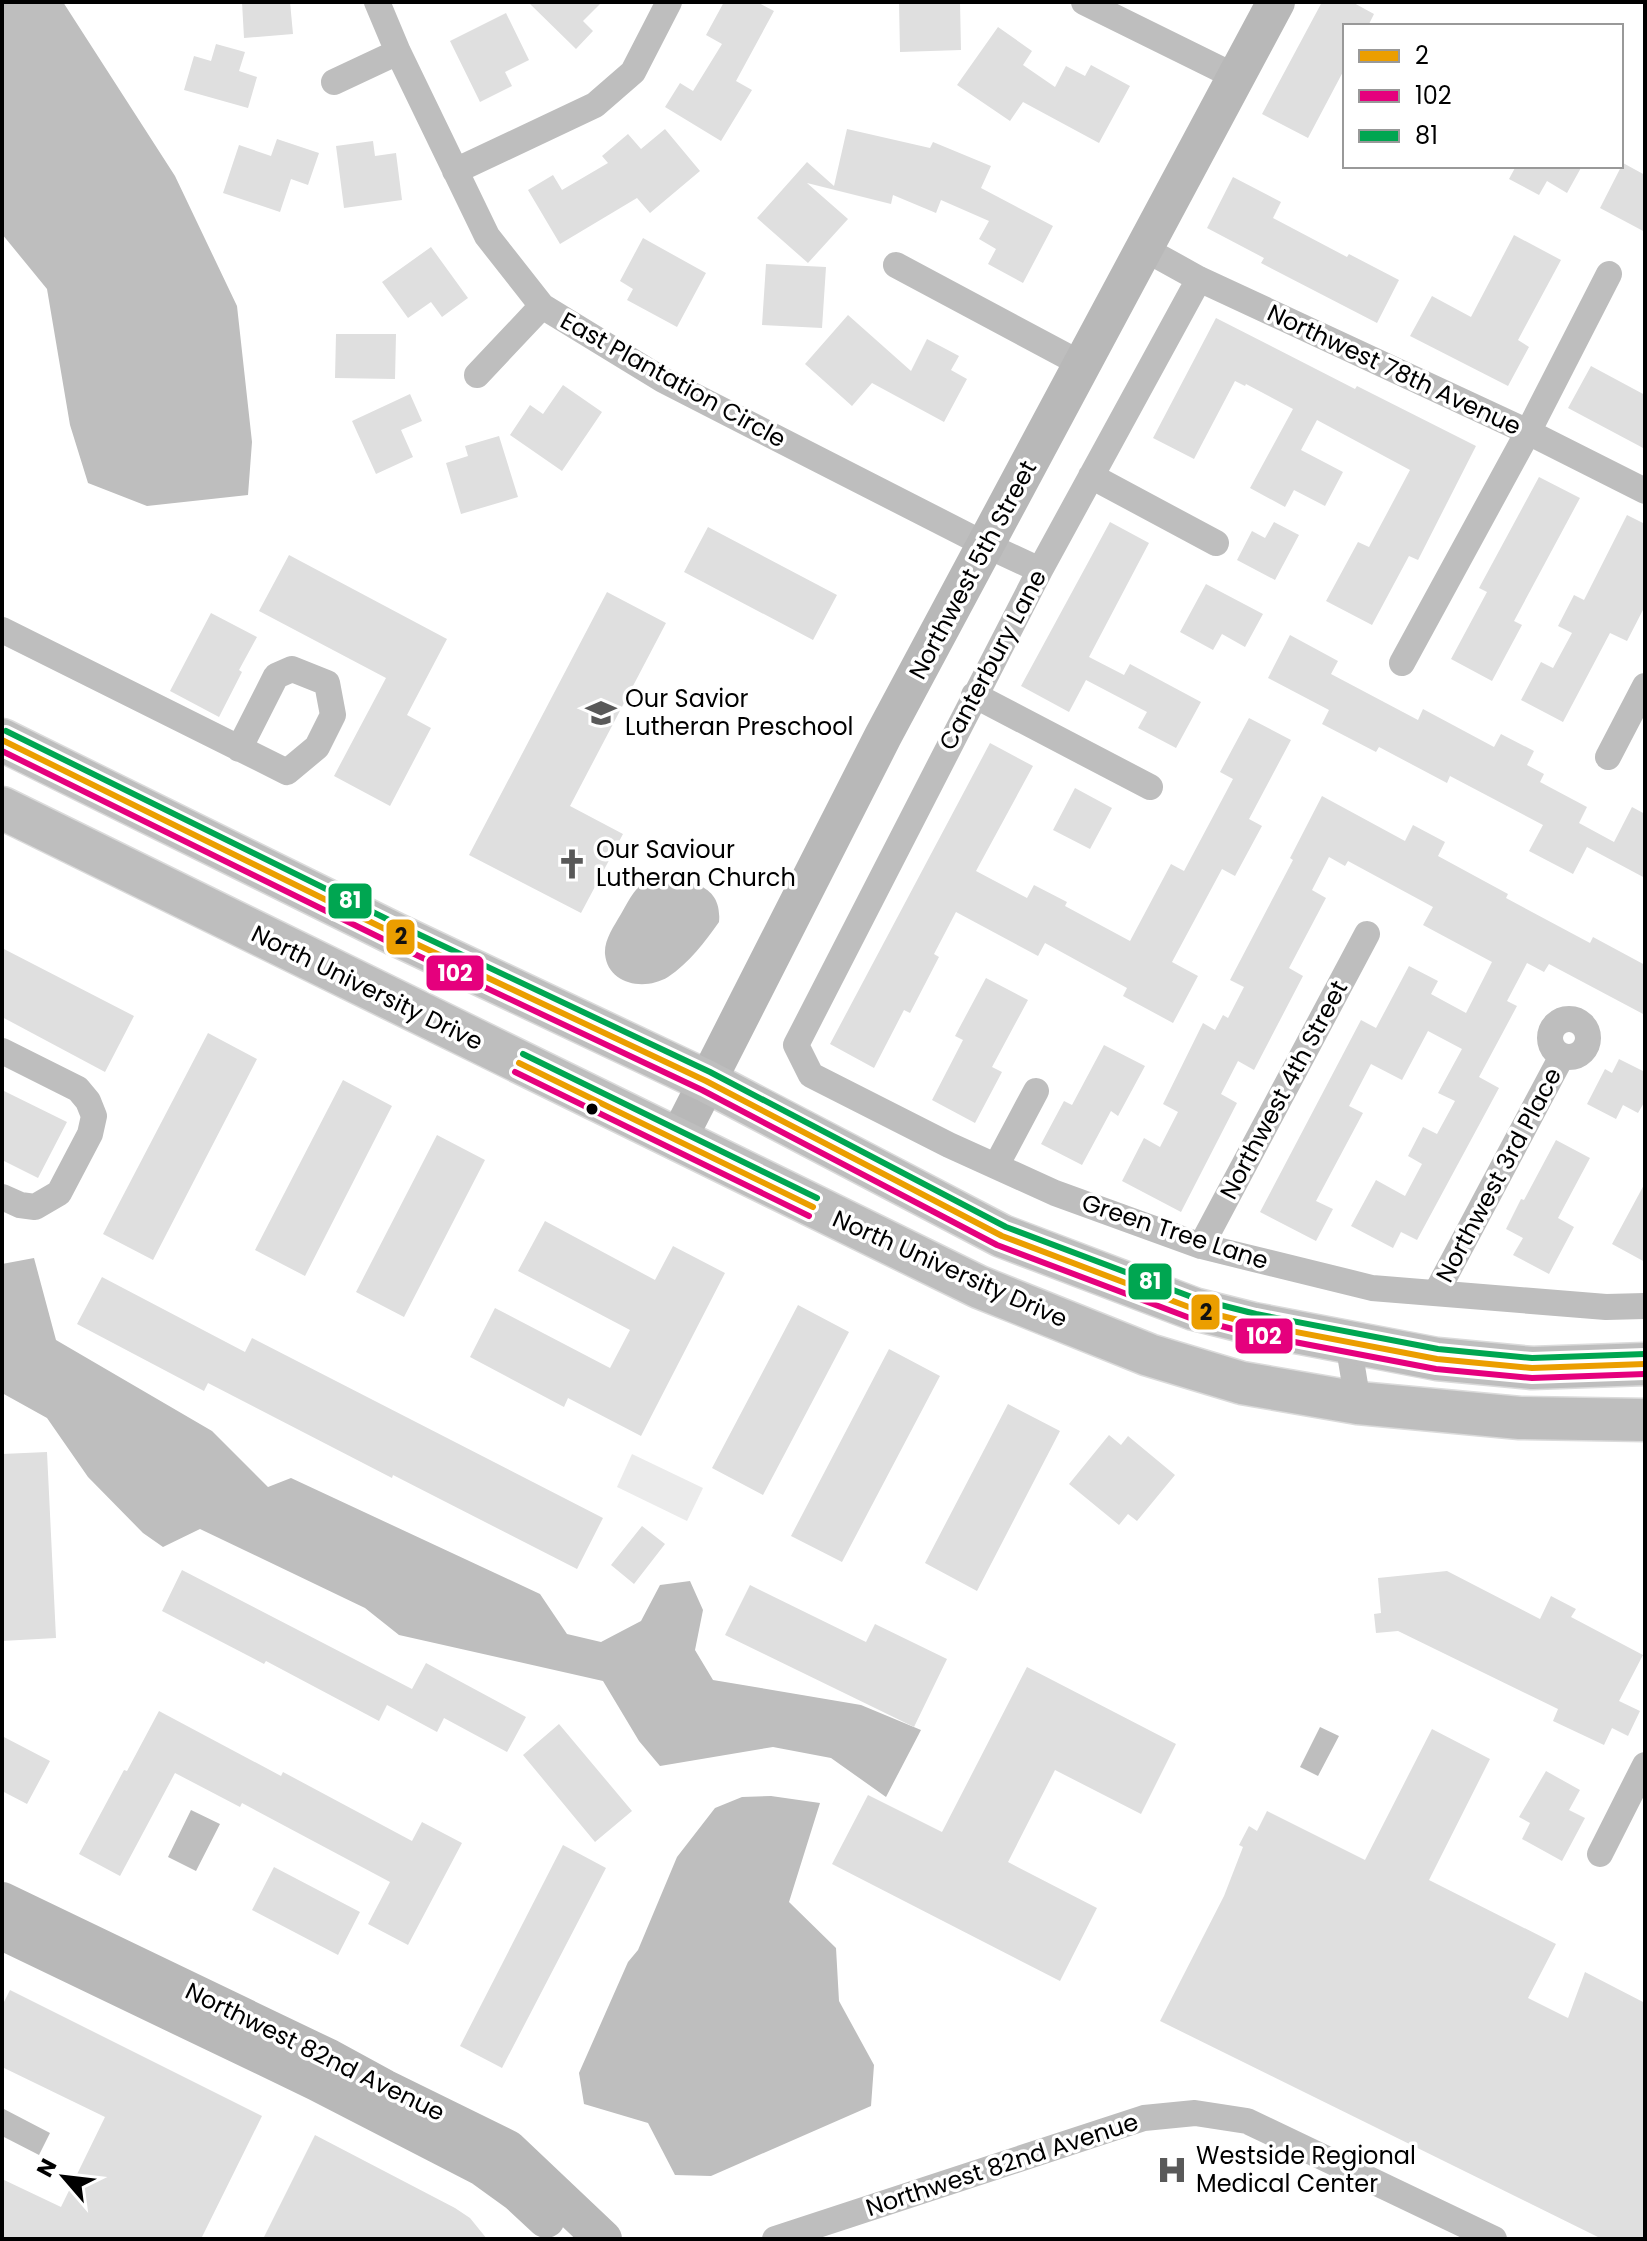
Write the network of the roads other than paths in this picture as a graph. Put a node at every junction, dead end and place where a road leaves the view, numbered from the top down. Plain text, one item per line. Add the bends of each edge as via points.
1 (377, 2) edge
2 (669, 2) edge
3 (1084, 2) edge
4 (1276, 2) edge
5 (398, 52) junction
6 (1236, 77) junction
7 (334, 82) dead end
8 (455, 171) junction
9 (1143, 248) junction
10 (896, 265) dead end
11 (1609, 274) dead end
12 (1199, 279) junction
13 (542, 306) junction
14 (1083, 365) junction
15 (477, 375) dead end
16 (1528, 432) junction
17 (1091, 476) junction
18 (1645, 491) edge
19 (1216, 543) dead end
20 (986, 545) junction
21 (1040, 570) junction
22 (2, 630) edge
23 (1402, 663) dead end
24 (1645, 686) edge
25 (974, 695) junction
26 (3, 741) edge
27 (239, 749) dead end
28 (1608, 757) dead end
29 (1150, 787) dead end
30 (2, 808) edge
31 (1367, 934) dead end
32 (796, 1045) joint
33 (2, 1051) edge
34 (1562, 1056) dead end
35 (706, 1081) junction
36 (1036, 1091) dead end
37 (677, 1141) junction
38 (996, 1166) junction
39 (2, 1197) edge
40 (1201, 1246) junction
41 (1436, 1293) junction
42 (1645, 1306) edge
43 (1348, 1342) junction
44 (1645, 1364) edge
45 (1340, 1400) junction
46 (1645, 1420) edge
47 (1645, 1765) edge
48 (1600, 1854) dead end
49 (2, 1901) edge
50 (2, 1931) edge
51 (564, 2239) edge
52 (603, 2239) edge
53 (775, 2239) edge
54 (1494, 2239) edge

1 - 5 street, East Plantation Circle
2 - 8 street via 633,72 595,105
3 - 6 street
4 - 6 street, Northwest 5th Street
5 - 7 street
5 - 8 street, East Plantation Circle
6 - 9 street, Northwest 5th Street
8 - 13 street, East Plantation Circle via 487,236
9 - 12 street, Northwest 78th Avenue
9 - 14 street, Northwest 5th Street
10 - 14 street
11 - 16 street
12 - 16 street, Northwest 78th Avenue
12 - 17 street, Canterbury Lane
13 - 15 street
13 - 20 street, East Plantation Circle via 663,380
14 - 20 street, Northwest 5th Street
16 - 18 street, Northwest 78th Avenue
16 - 23 street
17 - 19 street
17 - 21 street, Canterbury Lane
20 - 21 street, East Plantation Circle
20 - 35 street, Northwest 5th Street
21 - 25 street, Canterbury Lane
22 - 27 street
24 - 28 street
25 - 29 street
25 - 32 street, Canterbury Lane
26 - 35 main road
30 - 37 main road, North University Drive
31 - 40 street, Northwest 4th Street
32 - 38 street, Green Tree Lane via 811,1075
33 - 39 street via 78,1089 94,1116 59,1193 35,1207
34 - 41 street, Northwest 3rd Place
35 - 37 street, Northwest 5th Street
35 - 43 main road via 1002,1236 1194,1309
36 - 38 street
37 - 45 main road, North University Drive via 994,1293 1149,1355 1242,1383
38 - 40 street, Green Tree Lane
40 - 41 street, Green Tree Lane via 1372,1288
41 - 42 street, Green Tree Lane
43 - 44 main road via 1437,1359 1532,1368
43 - 45 street
45 - 46 main road, North University Drive via 1520,1418
47 - 48 street
49 - 52 street, Northwest 82nd Avenue via 508,2149
50 - 51 street, Northwest 82nd Avenue via 482,2167 518,2193
53 - 54 street, Northwest 82nd Avenue via 1144,2118 1195,2113 1247,2121

